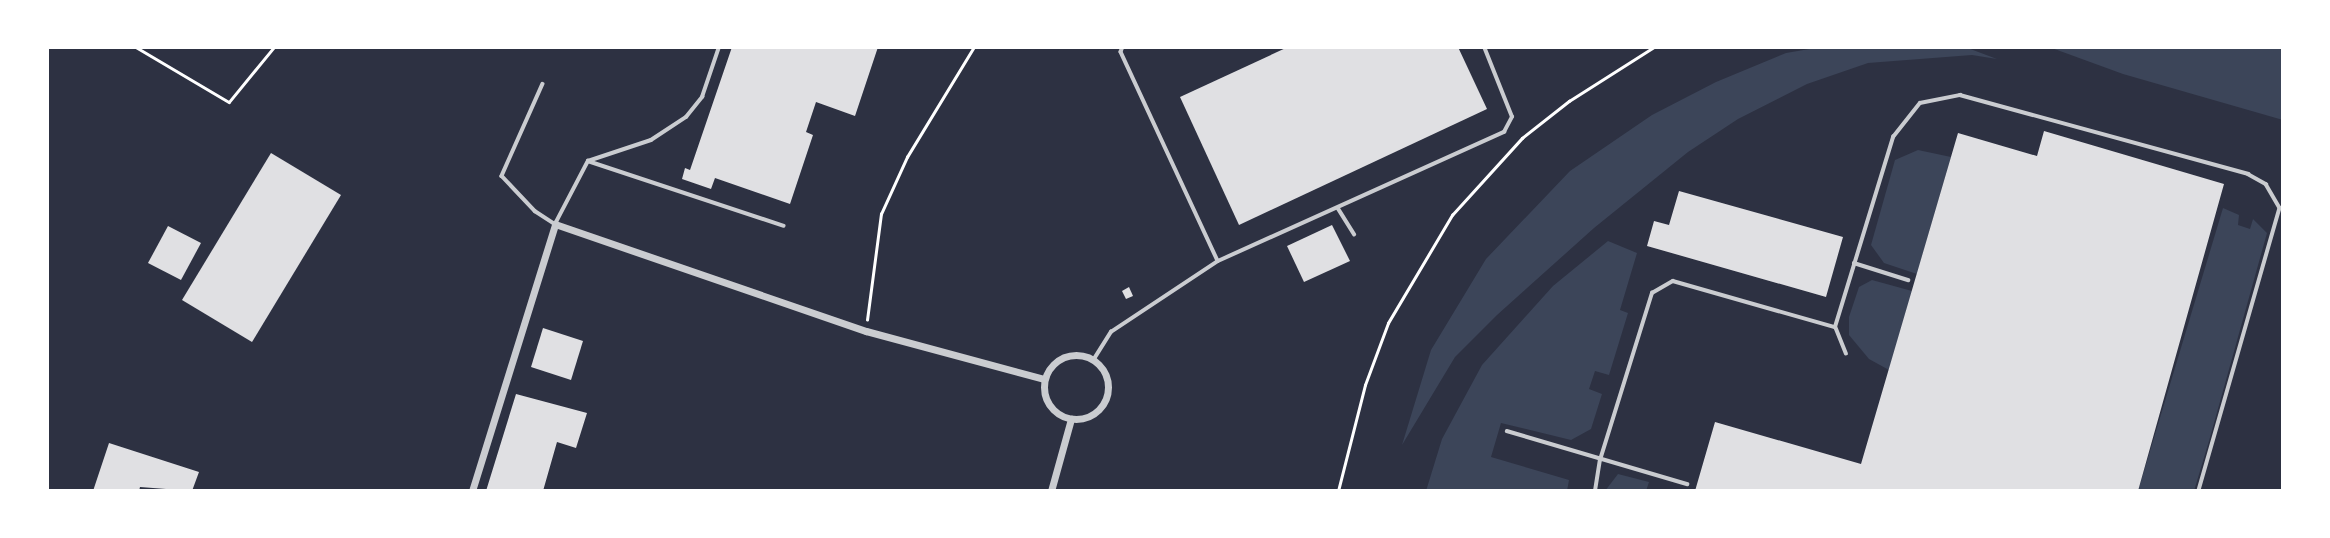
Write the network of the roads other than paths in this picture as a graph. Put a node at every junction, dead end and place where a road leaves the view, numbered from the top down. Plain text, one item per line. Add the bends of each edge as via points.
1 (719, 47) edge
2 (1123, 47) edge
3 (1484, 47) edge
4 (543, 85) dead end
5 (588, 161) junction
6 (1338, 208) junction
7 (555, 224) junction
8 (784, 226) dead end
9 (1354, 234) dead end
10 (1218, 261) junction
11 (1854, 263) junction
12 (1908, 279) dead end
13 (1835, 327) junction
14 (1846, 354) dead end
15 (1094, 359) junction
16 (1044, 379) junction
17 (1070, 419) junction
18 (1507, 431) dead end
19 (1600, 460) junction
20 (1687, 484) dead end
21 (472, 491) edge
22 (1051, 491) edge
23 (1595, 491) edge
24 (2199, 491) edge

1 - 5 lane via 702,97 686,117 651,140
2 - 10 lane via 1121,52
3 - 6 lane via 1513,117 1504,132
4 - 7 lane via 502,176 535,211
5 - 7 lane
5 - 8 lane
6 - 9 lane
6 - 10 lane
7 - 16 street via 866,331
7 - 21 street
10 - 15 lane via 1111,332
11 - 12 lane
11 - 13 lane
11 - 24 lane via 1893,137 1920,103 1960,95 2248,174 2266,184 2280,208
13 - 14 lane
13 - 19 lane via 1673,281 1652,293
15 - 16 street via 1061,357
15 - 17 street via 1108,381 1104,402 1093,414
16 - 17 street via 1051,408
17 - 22 street
18 - 19 lane
19 - 20 lane
19 - 23 lane

